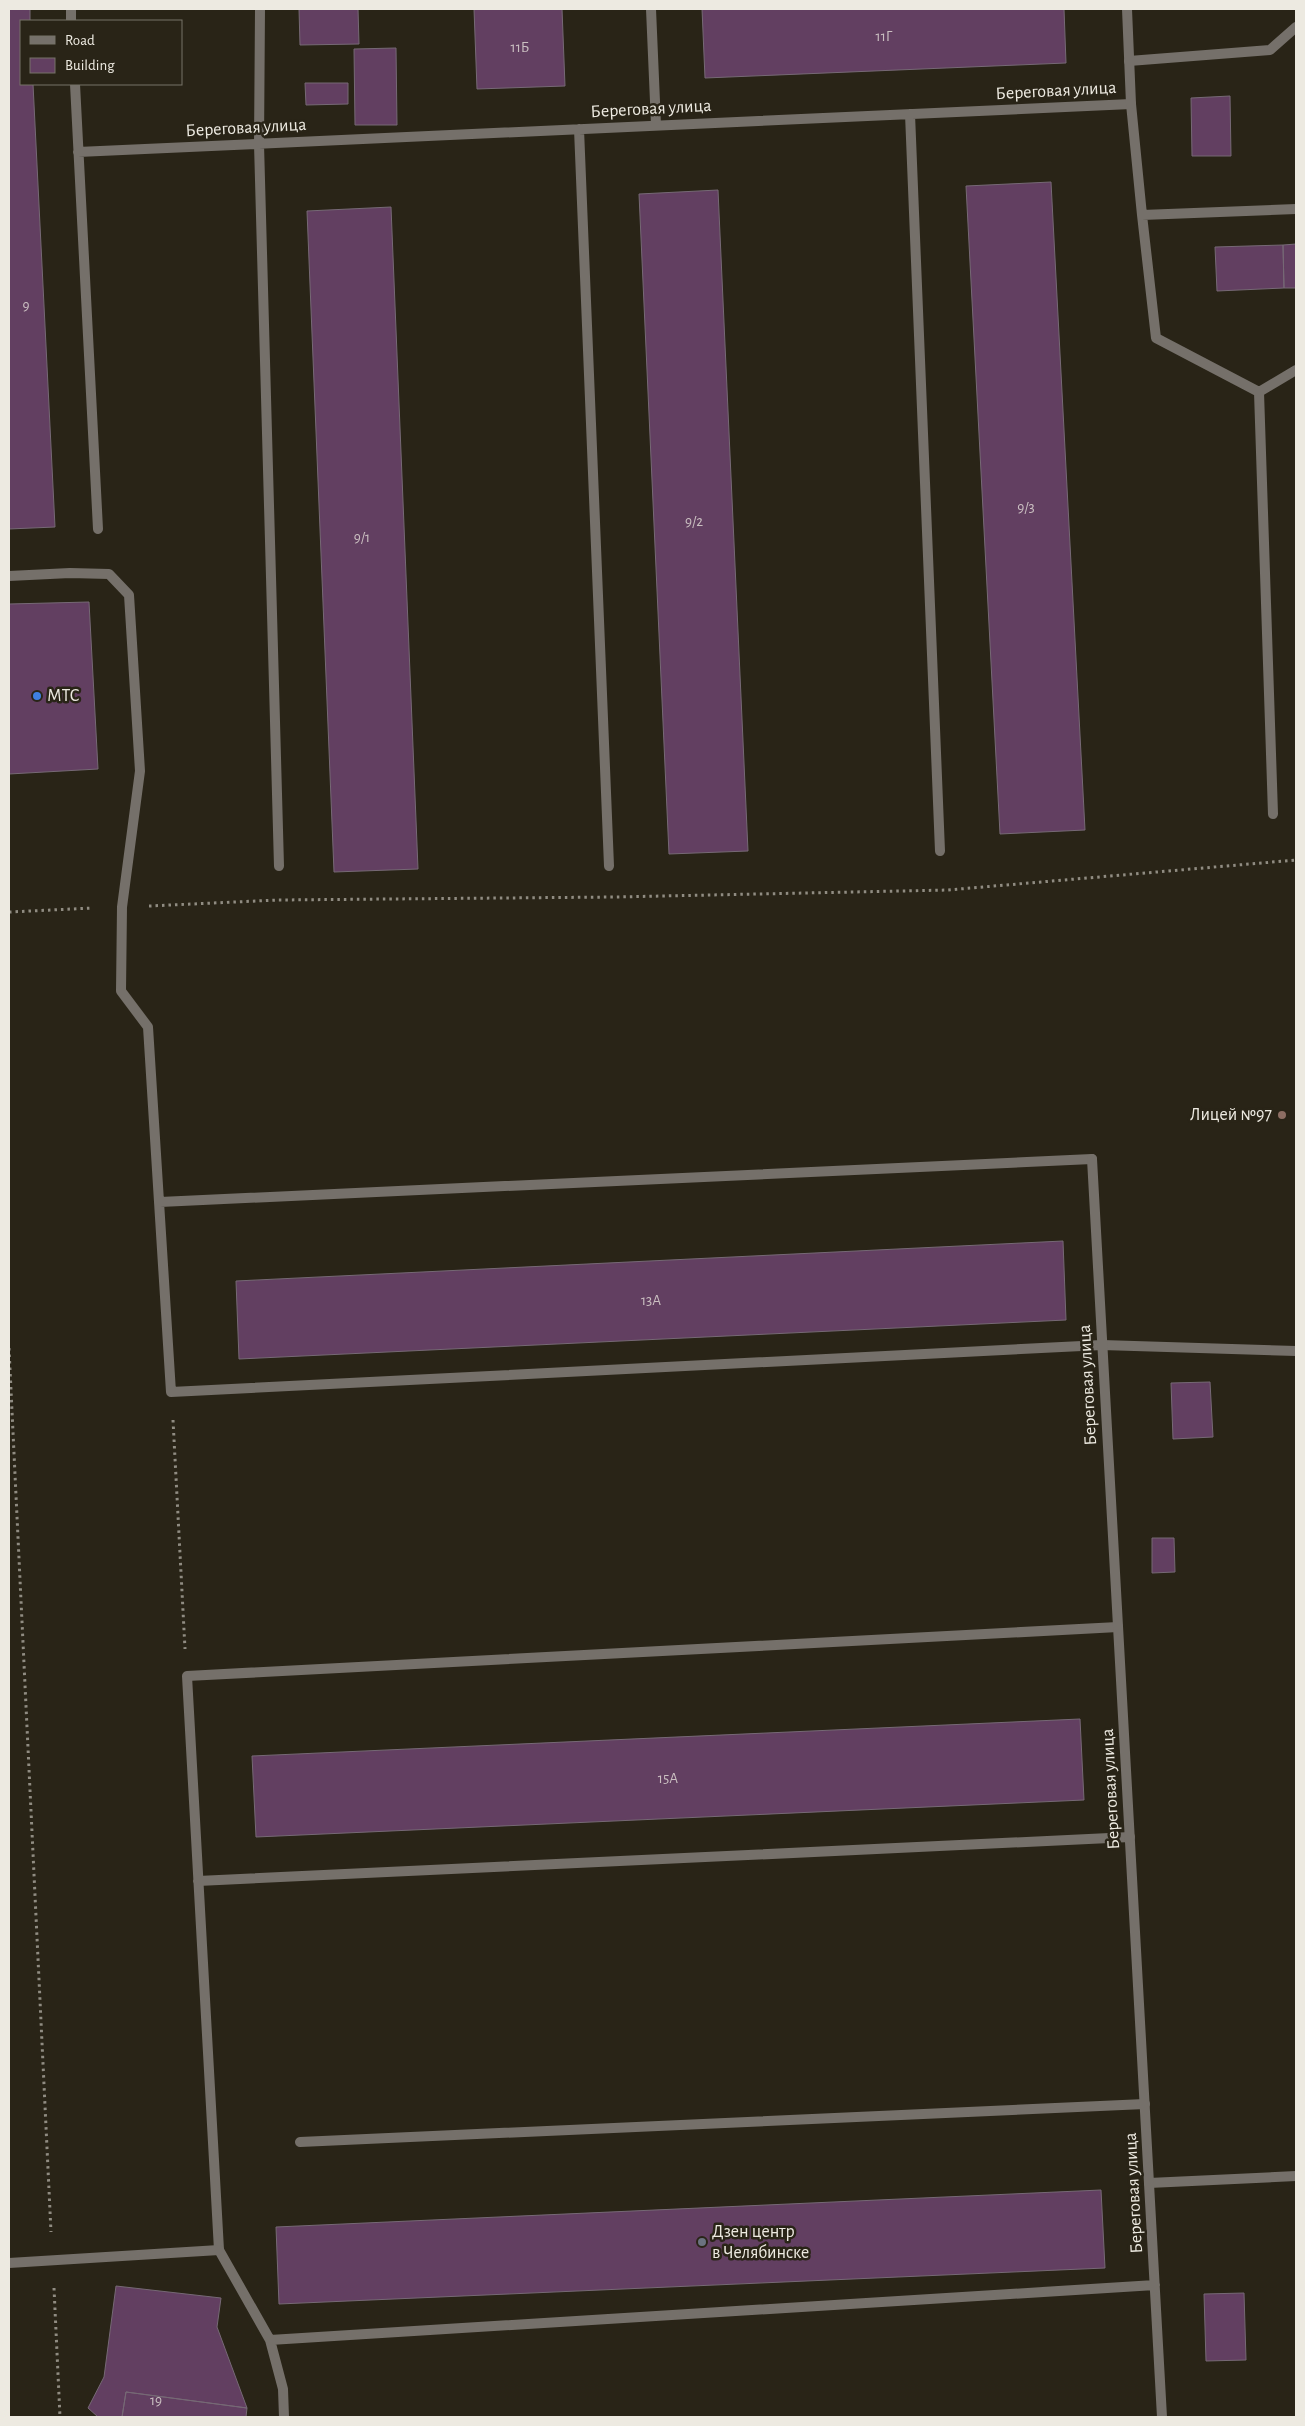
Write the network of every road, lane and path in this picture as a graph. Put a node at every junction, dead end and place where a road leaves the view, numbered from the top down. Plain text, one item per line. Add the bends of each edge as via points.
1 (260, 9) edge
2 (651, 9) edge
3 (1127, 9) edge
4 (1296, 26) edge
5 (1129, 61) junction
6 (75, 85) edge
7 (1130, 104) junction
8 (910, 114) junction
9 (656, 125) junction
10 (579, 129) junction
11 (259, 144) junction
12 (78, 152) junction
13 (1296, 209) edge
14 (1142, 215) junction
15 (1296, 370) edge
16 (1259, 392) junction
17 (98, 529) dead end
18 (9, 576) edge
19 (1274, 814) dead end
20 (940, 851) dead end
21 (1296, 860) edge
22 (279, 866) dead end
23 (608, 866) dead end
24 (122, 907) junction
25 (9, 912) edge
26 (160, 1202) junction
27 (1102, 1345) junction
28 (9, 1348) edge
29 (1296, 1351) edge
30 (171, 1392) junction
31 (1118, 1627) junction
32 (187, 1676) junction
33 (1130, 1837) junction
34 (198, 1881) junction
35 (1145, 2104) junction
36 (300, 2142) dead end
37 (1296, 2176) edge
38 (1149, 2182) junction
39 (219, 2250) junction
40 (53, 2260) junction
41 (9, 2262) edge
42 (1155, 2285) junction
43 (270, 2340) junction
44 (60, 2417) edge
45 (284, 2417) edge
46 (1162, 2417) edge

1 - 11 street
2 - 9 street
3 - 5 street, Береговая улица
4 - 5 street via 1270,50
5 - 7 street, Береговая улица
6 - 12 street
7 - 8 street, Береговая улица
7 - 14 street
8 - 9 street, Береговая улица
8 - 20 street
9 - 10 street, Береговая улица
10 - 11 street, Береговая улица
10 - 23 street
11 - 12 street, Береговая улица
11 - 22 street
12 - 17 street
13 - 14 street
14 - 16 street via 1156,338
15 - 16 street
16 - 19 street
18 - 24 street via 108,574 129,595 140,771
21 - 24 path via 948,890 278,900
24 - 25 path
24 - 26 street via 120,991 148,1027
26 - 27 street, Береговая улица via 1092,1159
26 - 30 street
27 - 29 street
27 - 30 street
27 - 31 street, Береговая улица
28 - 40 path
30 - 32 path
31 - 32 street
31 - 33 street, Береговая улица
32 - 34 street
33 - 34 street
33 - 35 street, Береговая улица
34 - 39 street
35 - 36 street
35 - 38 street, Береговая улица
37 - 38 street
38 - 42 street, Береговая улица
39 - 40 street
39 - 43 street
40 - 41 street
40 - 44 path
42 - 43 street
42 - 46 street, Береговая улица
43 - 45 street via 283,2389

